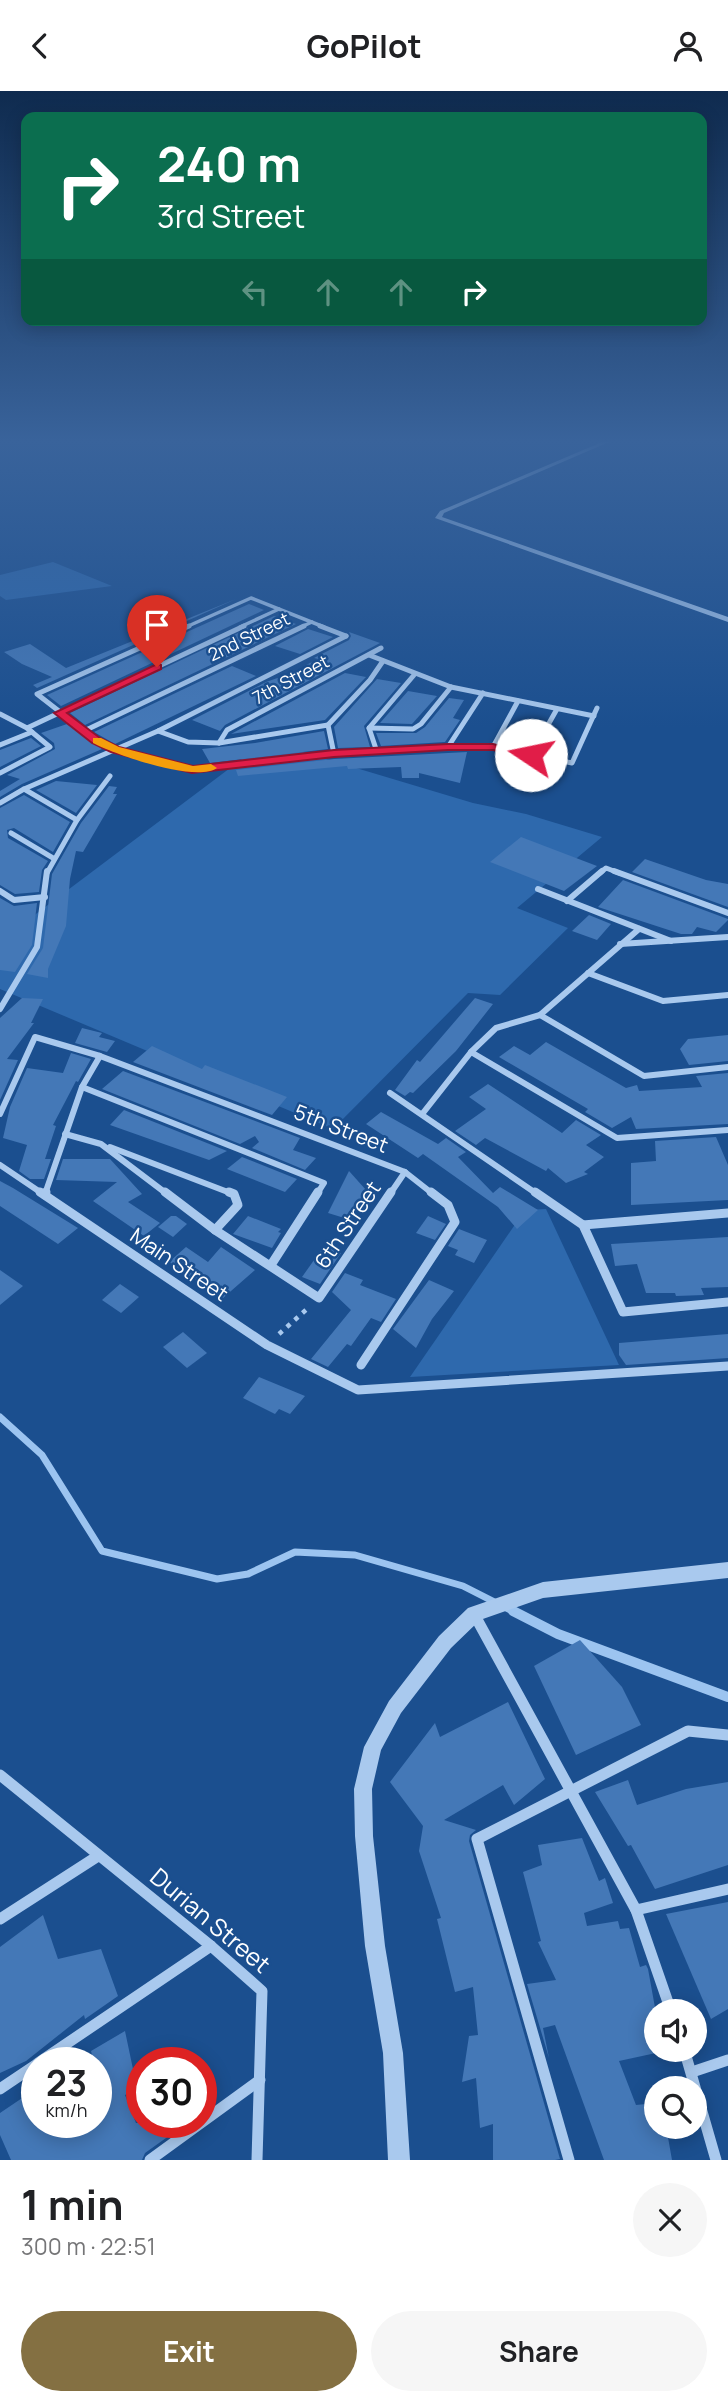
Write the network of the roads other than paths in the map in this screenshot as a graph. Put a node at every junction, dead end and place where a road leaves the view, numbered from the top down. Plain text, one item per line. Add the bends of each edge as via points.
1 (488, 536) edge
2 (279, 609) junction
3 (728, 620) edge
4 (312, 622) junction
5 (381, 647) dead end
6 (369, 655) junction
7 (383, 661) junction
8 (414, 675) junction
9 (450, 687) junction
10 (483, 693) junction
11 (518, 701) junction
12 (597, 708) dead end
13 (557, 709) junction
14 (60, 713) junction
15 (0, 714) edge
16 (594, 716) junction
17 (328, 725) junction
18 (369, 728) junction
19 (29, 730) junction
20 (84, 731) junction
21 (158, 731) junction
22 (219, 743) junction
23 (0, 745) edge
24 (448, 747) junction
25 (493, 747) junction
26 (115, 750) junction
27 (377, 752) junction
28 (334, 754) junction
29 (531, 755) junction
30 (0, 773) edge
31 (110, 776) dead end
32 (24, 789) junction
33 (0, 803) edge
34 (77, 820) junction
35 (11, 832) dead end
36 (53, 857) junction
37 (538, 889) dead end
38 (0, 891) edge
39 (45, 897) junction
40 (566, 901) junction
41 (728, 913) edge
42 (639, 929) junction
43 (728, 937) edge
44 (671, 941) junction
45 (620, 944) junction
46 (588, 973) junction
47 (728, 995) edge
48 (0, 1009) edge
49 (540, 1015) junction
50 (471, 1052) junction
51 (100, 1056) junction
52 (728, 1067) edge
53 (82, 1087) junction
54 (390, 1093) dead end
55 (424, 1113) junction
56 (0, 1114) edge
57 (728, 1130) edge
58 (65, 1134) junction
59 (102, 1144) junction
60 (0, 1165) edge
61 (405, 1172) junction
62 (45, 1195) junction
63 (728, 1213) edge
64 (583, 1225) junction
65 (215, 1230) junction
66 (271, 1265) junction
67 (728, 1302) edge
68 (361, 1365) dead end
69 (728, 1366) edge
70 (728, 1570) edge
71 (543, 1590) joint
72 (481, 1611) junction
73 (728, 1735) edge
74 (1, 1778) edge
75 (572, 1792) junction
76 (98, 1856) junction
77 (728, 1889) edge
78 (636, 1910) junction
79 (0, 1919) edge
80 (211, 1946) junction
81 (667, 1999) edge
82 (62, 2047) edge
83 (728, 2060) edge
84 (689, 2062) edge
85 (692, 2071) junction
86 (21, 2075) edge
87 (260, 2080) junction
88 (0, 2089) edge
89 (150, 2160) edge
90 (257, 2160) edge
91 (399, 2160) edge
92 (569, 2160) edge
93 (716, 2160) edge

1 - 3 street
2 - 4 street
2 - 14 street
2 - 14 street via 251,598 37,694
4 - 20 street, 2nd Street
4 - 21 street via 346,636
5 - 6 street, 7th Street
6 - 7 street
6 - 22 street, 7th Street via 227,730
7 - 8 street
7 - 17 street
8 - 9 street
8 - 18 street
9 - 10 street
9 - 18 street via 421,725 413,729
10 - 11 street
10 - 24 street
11 - 13 street
11 - 25 street
12 - 16 street
13 - 16 street
13 - 29 street
14 - 19 street
14 - 20 street
15 - 19 street
16 - 29 street via 572,763
17 - 22 street
17 - 28 street
18 - 27 street
19 - 23 street
19 - 30 street via 50,747
20 - 26 street
21 - 22 street via 188,742
21 - 26 street
24 - 25 street
24 - 27 street
25 - 29 street
26 - 28 street via 192,770
26 - 32 street
27 - 28 street
31 - 34 street
32 - 33 street
32 - 34 street
34 - 36 street
35 - 36 street
36 - 39 street
37 - 40 street
38 - 39 street via 14,900
39 - 48 street via 37,947
40 - 41 street via 606,868
40 - 42 street
42 - 44 street
42 - 45 street
43 - 44 street
44 - 45 street
45 - 46 street
46 - 47 street via 663,1001
46 - 49 street
49 - 50 street via 496,1028
49 - 52 street via 644,1076
50 - 55 street
50 - 57 street via 617,1138
51 - 53 street
51 - 56 street, 5th Street via 35,1037
51 - 61 street, 5th Street
53 - 58 street
53 - 66 street via 324,1183
54 - 55 street
55 - 64 street
58 - 59 street
58 - 62 street
59 - 65 street
59 - 65 street via 234,1194 238,1205
60 - 62 street, Main Street
61 - 66 street, 6th Street via 319,1298
61 - 68 street, 5th Street via 448,1205 455,1222
62 - 69 street, Main Street via 267,1345 358,1390
63 - 64 street
64 - 67 street via 623,1312
65 - 66 street
70 - 71 street
71 - 72 street
72 - 75 street
72 - 91 street via 445,1641 395,1707 373,1747 363,1789 375,1946 393,2053
73 - 75 street via 688,1731
74 - 76 street, Durian Street
75 - 78 street
75 - 92 street via 477,1839
76 - 79 street
76 - 80 street, Durian Street
77 - 78 street
78 - 81 street
80 - 82 street
80 - 87 street, Durian Street via 262,1991
83 - 85 street
84 - 85 street
85 - 93 street
86 - 88 street
87 - 89 street
87 - 90 street, Durian Street

